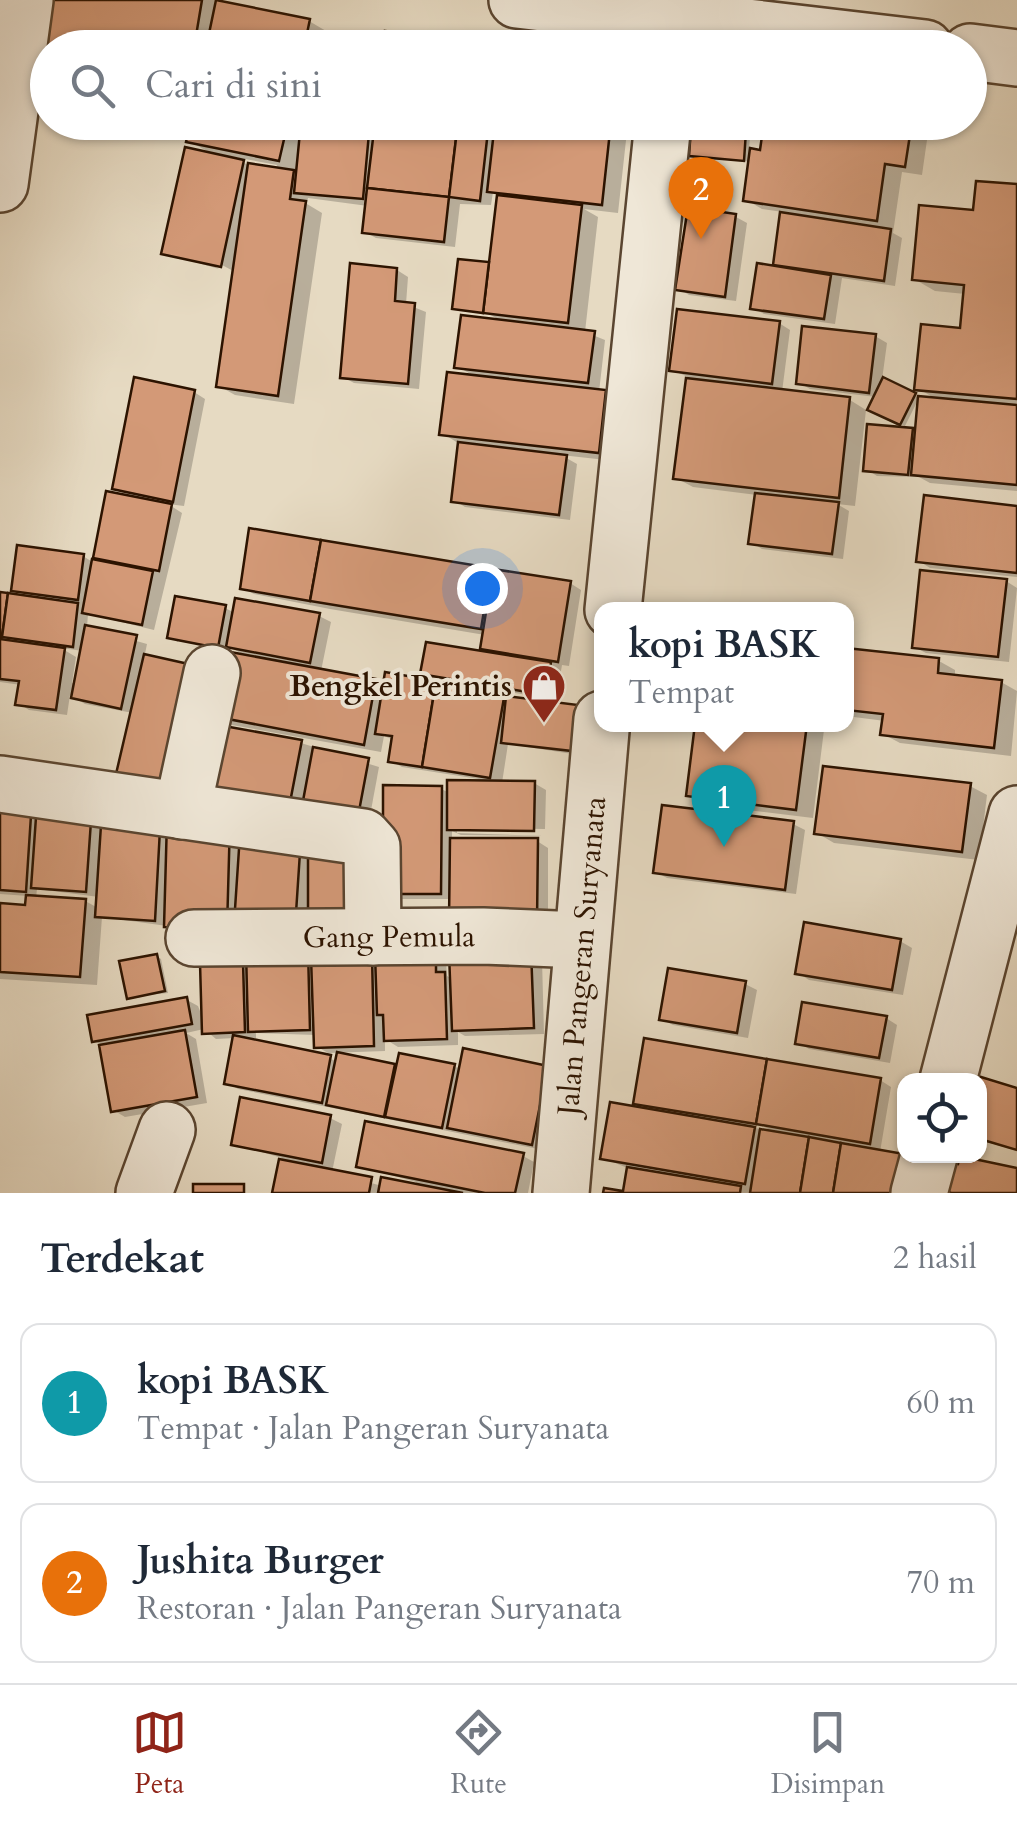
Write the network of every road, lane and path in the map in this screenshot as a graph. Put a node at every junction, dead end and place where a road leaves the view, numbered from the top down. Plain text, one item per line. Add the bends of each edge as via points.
1 (25, 0) edge
2 (517, 0) edge
3 (654, 30) edge
4 (987, 54) edge
5 (1017, 58) edge
6 (661, 140) edge
7 (0, 184) edge
8 (614, 602) edge
9 (212, 673) dead end
10 (601, 732) edge
11 (0, 784) edge
12 (182, 811) junction
13 (1017, 814) edge
14 (373, 936) junction
15 (194, 938) dead end
16 (582, 940) junction
17 (950, 1073) edge
18 (167, 1130) dead end
19 (927, 1163) edge
20 (572, 1190) edge
21 (144, 1193) edge
22 (919, 1193) edge

1 - 7 street
2 - 3 street
4 - 5 street
6 - 8 street
9 - 12 street
10 - 16 street, Jalan Pangeran Suryanata
11 - 12 street
12 - 14 street via 371,842
13 - 17 street
14 - 15 street, Gang Pemula
14 - 16 street, Gang Pemula
16 - 20 street, Jalan Pangeran Suryanata
18 - 21 street
19 - 22 street

